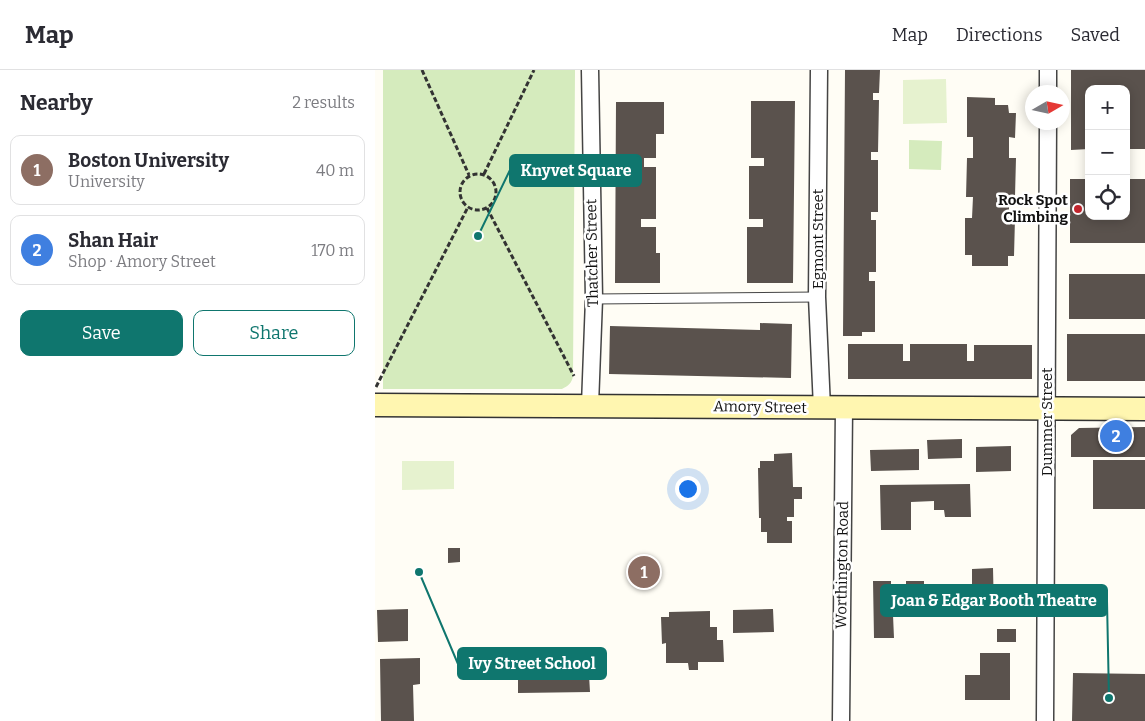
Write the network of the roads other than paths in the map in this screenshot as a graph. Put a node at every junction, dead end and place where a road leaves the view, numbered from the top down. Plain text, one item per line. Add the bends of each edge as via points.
1 (590, 70) edge
2 (819, 70) edge
3 (1048, 70) edge
4 (1048, 85) edge
5 (1049, 130) edge
6 (817, 297) junction
7 (593, 299) junction
8 (375, 405) edge
9 (590, 405) junction
10 (822, 408) junction
11 (844, 408) junction
12 (1047, 409) junction
13 (1145, 409) edge
14 (841, 721) edge
15 (1045, 721) edge

1 - 7 street, Thatcher Street
2 - 6 street, Egmont Street
3 - 4 street
5 - 12 street, Dummer Street
6 - 7 lane
6 - 10 street, Egmont Street
7 - 9 street, Thatcher Street
8 - 9 street, Amory Street
9 - 10 street, Amory Street
10 - 11 street, Amory Street
11 - 12 street, Amory Street
11 - 14 street, Worthington Road
12 - 13 street, Amory Street
12 - 15 street, Dummer Street

